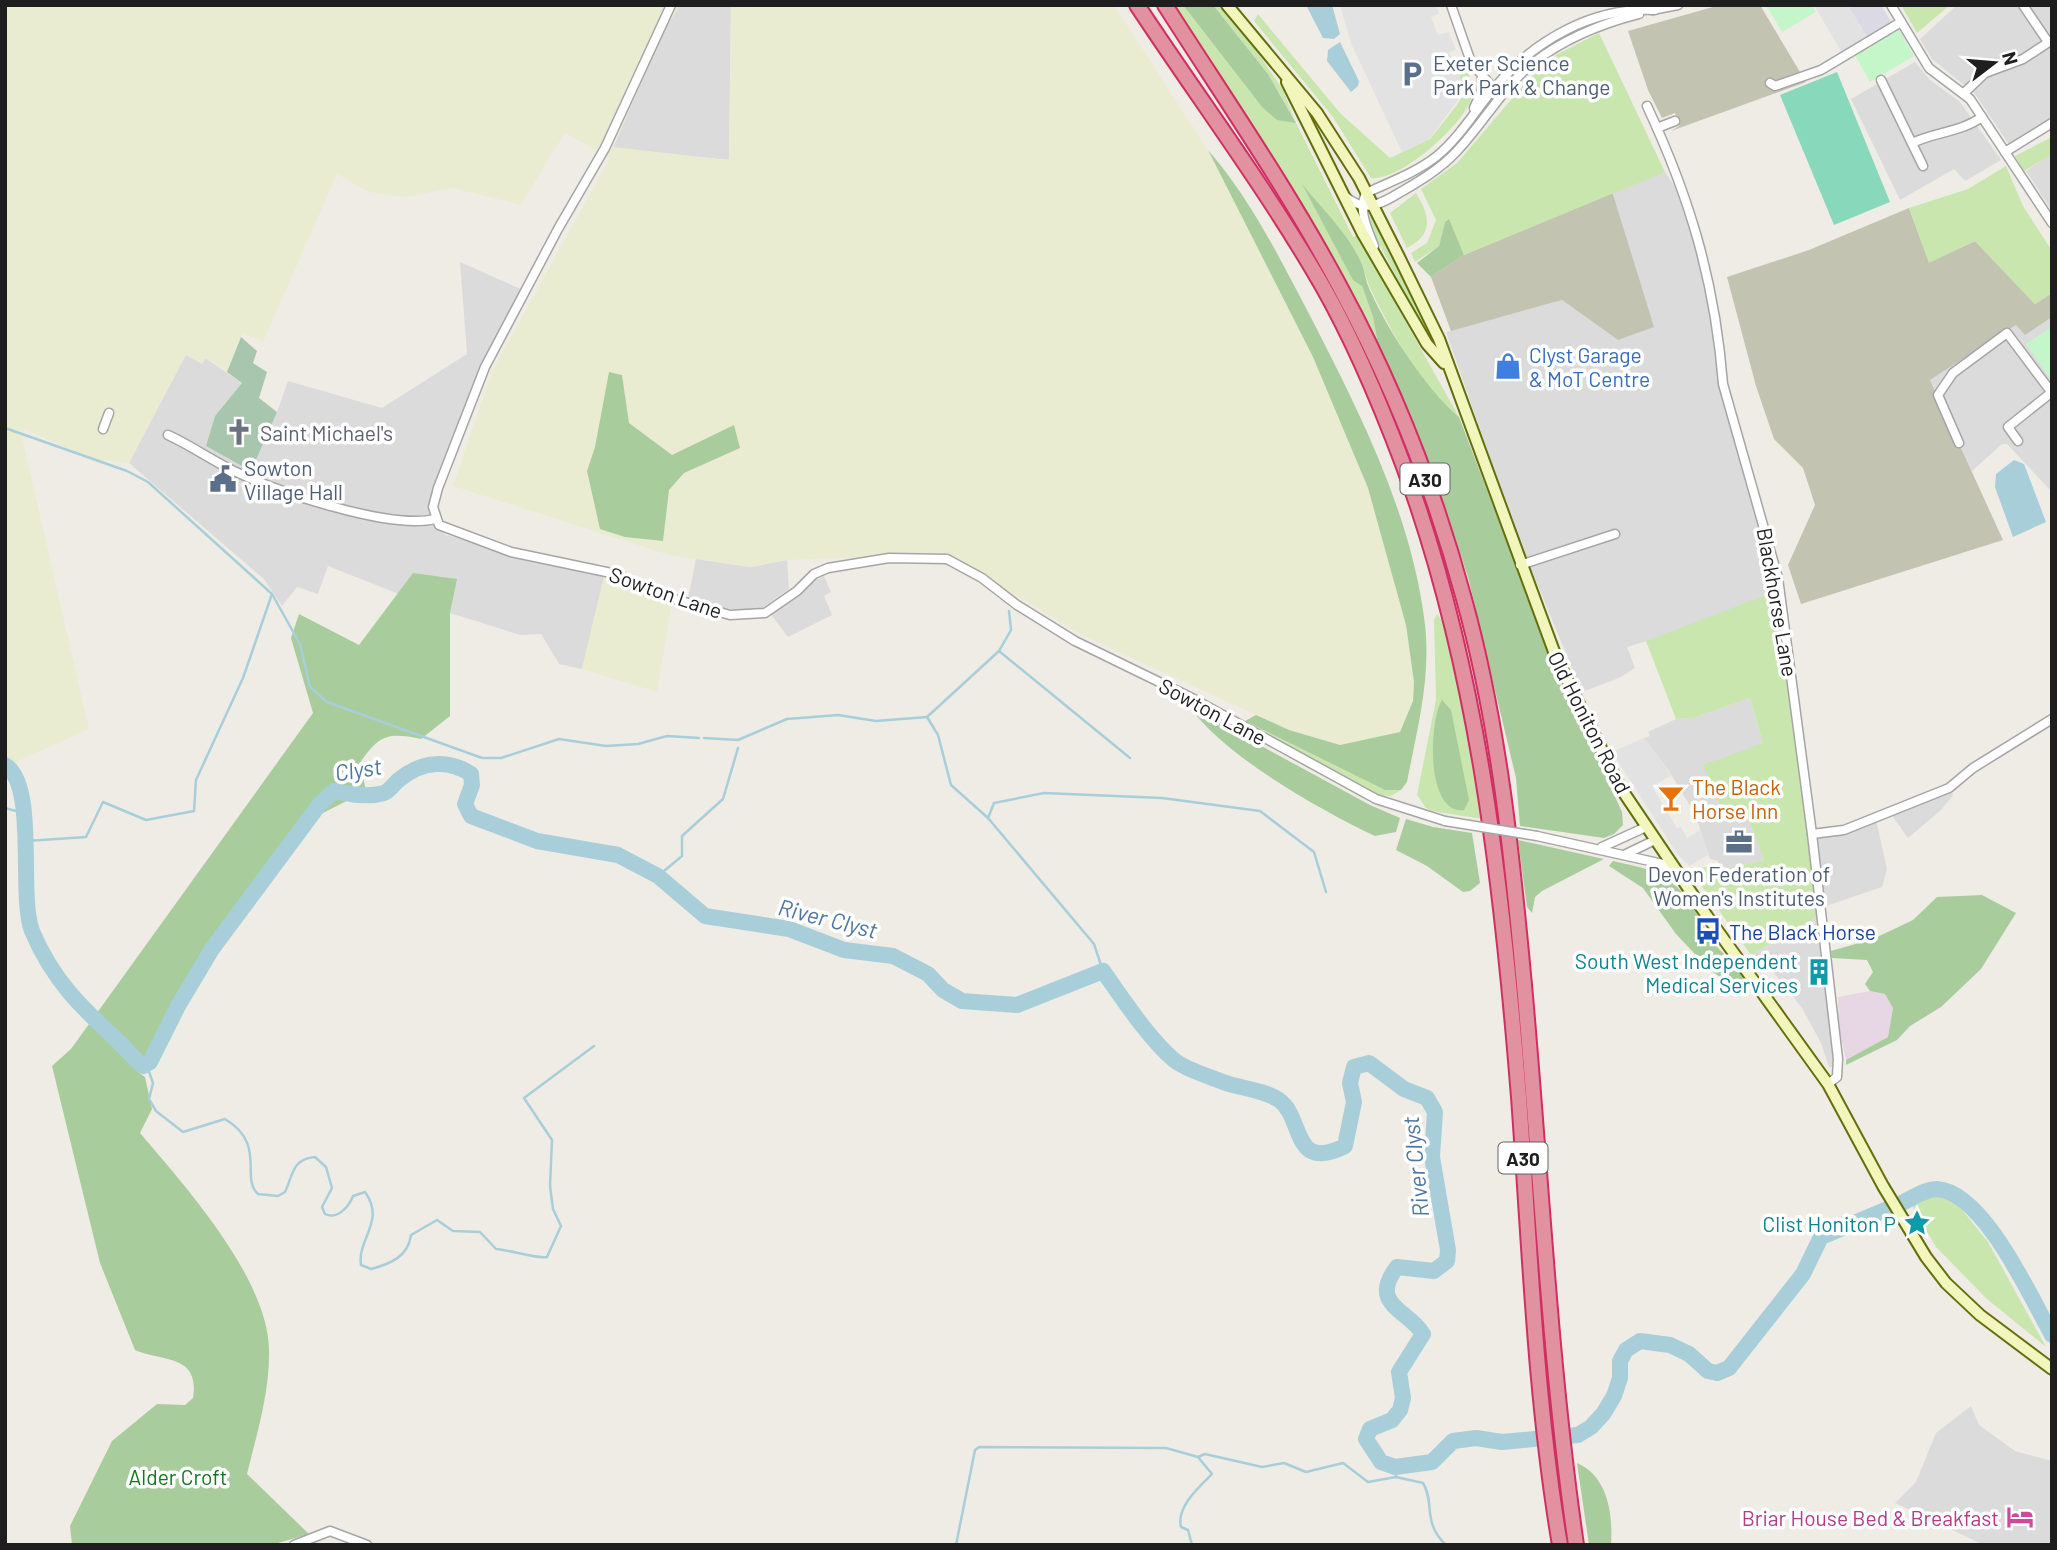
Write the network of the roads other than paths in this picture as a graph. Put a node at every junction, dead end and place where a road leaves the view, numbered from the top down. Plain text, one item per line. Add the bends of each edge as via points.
1 (671, 5) edge
2 (1137, 5) edge
3 (1165, 5) edge
4 (1227, 5) edge
5 (1451, 5) edge
6 (1678, 5) edge
7 (2023, 5) edge
8 (1892, 6) edge
9 (1655, 10) junction
10 (1901, 22) junction
11 (2050, 41) edge
12 (1283, 74) junction
13 (1518, 77) junction
14 (1482, 78) junction
15 (1881, 80) dead end
16 (1770, 83) dead end
17 (1494, 89) junction
18 (1964, 93) junction
19 (1495, 103) junction
20 (1647, 106) dead end
21 (1982, 117) junction
22 (1675, 121) dead end
23 (2052, 123) edge
24 (1657, 128) junction
25 (1452, 141) junction
26 (1912, 144) junction
27 (2006, 152) junction
28 (1923, 166) dead end
29 (1337, 188) junction
30 (1366, 192) junction
31 (1368, 206) junction
32 (2052, 223) edge
33 (1377, 255) junction
34 (1448, 368) junction
35 (2052, 393) edge
36 (109, 413) dead end
37 (103, 429) dead end
38 (168, 435) dead end
39 (2018, 441) dead end
40 (1959, 443) dead end
41 (435, 519) junction
42 (1615, 534) dead end
43 (1520, 565) junction
44 (2052, 719) edge
45 (1646, 827) junction
46 (1812, 834) junction
47 (1655, 840) junction
48 (1599, 848) junction
49 (1625, 854) junction
50 (1672, 866) junction
51 (1828, 1084) junction
52 (2052, 1369) edge
53 (294, 1545) edge
54 (367, 1545) edge
55 (1560, 1545) edge
56 (1576, 1545) edge

1 - 41 street via 605,148 485,367 439,488 433,507
2 - 55 highway, A30 via 1322,286 1404,466 1451,621 1483,779 1501,903 1543,1413
3 - 56 highway, A30 via 1293,205 1372,350 1420,466 1464,599 1494,729 1518,905 1558,1409
4 - 12 street, Old Honiton Road
5 - 14 street via 1471,62
6 - 9 street
7 - 11 street
8 - 10 street
9 - 13 street via 1572,37
9 - 17 street via 1607,14 1568,29 1538,48
10 - 16 street via 1821,71 1775,86
10 - 18 street via 1929,68
11 - 18 street via 2023,59 1985,73
12 - 29 street, Old Honiton Road
12 - 30 street, Old Honiton Road via 1317,113
13 - 17 street
13 - 19 street
14 - 17 street
14 - 25 street via 1477,104
15 - 26 street
17 - 19 street
17 - 25 street
18 - 21 street
19 - 31 street via 1444,164
20 - 24 street, Blackhorse Lane
21 - 26 street via 1966,127 1931,134
21 - 27 street
22 - 24 street
23 - 27 street
24 - 46 street, Blackhorse Lane via 1699,235 1723,361 1723,384 1776,569
25 - 30 street via 1422,166
26 - 28 street
27 - 32 street
29 - 31 street via 1348,199
29 - 33 street, Old Honiton Road
30 - 31 street, Old Honiton Road
31 - 33 street, Old Honiton Road via 1364,221
31 - 34 street, Old Honiton Road via 1439,339
33 - 34 street, Old Honiton Road via 1427,344
34 - 43 street, Old Honiton Road
35 - 39 street via 2008,426
35 - 40 street via 2007,333 1953,373 1938,395
36 - 37 street
38 - 41 street via 266,484 379,519 417,524
41 - 48 street, Sowton Lane, bridge via 448,531 511,552 607,571 664,596 730,615 765,613 828,568 889,558 947,559 1075,641 1192,698 1376,799 1445,821
42 - 43 street
43 - 45 street, Old Honiton Road via 1562,671 1606,763
44 - 46 street via 1949,788 1844,830
45 - 47 street, Old Honiton Road
45 - 48 street
46 - 51 street, Blackhorse Lane via 1838,1059 1837,1077
47 - 49 street
47 - 50 street, Old Honiton Road
48 - 49 street, Sowton Lane
49 - 50 street, Sowton Lane
50 - 51 street, Old Honiton Road
51 - 52 street, Old Honiton Road via 1883,1185 1946,1283
53 - 54 street via 330,1531

